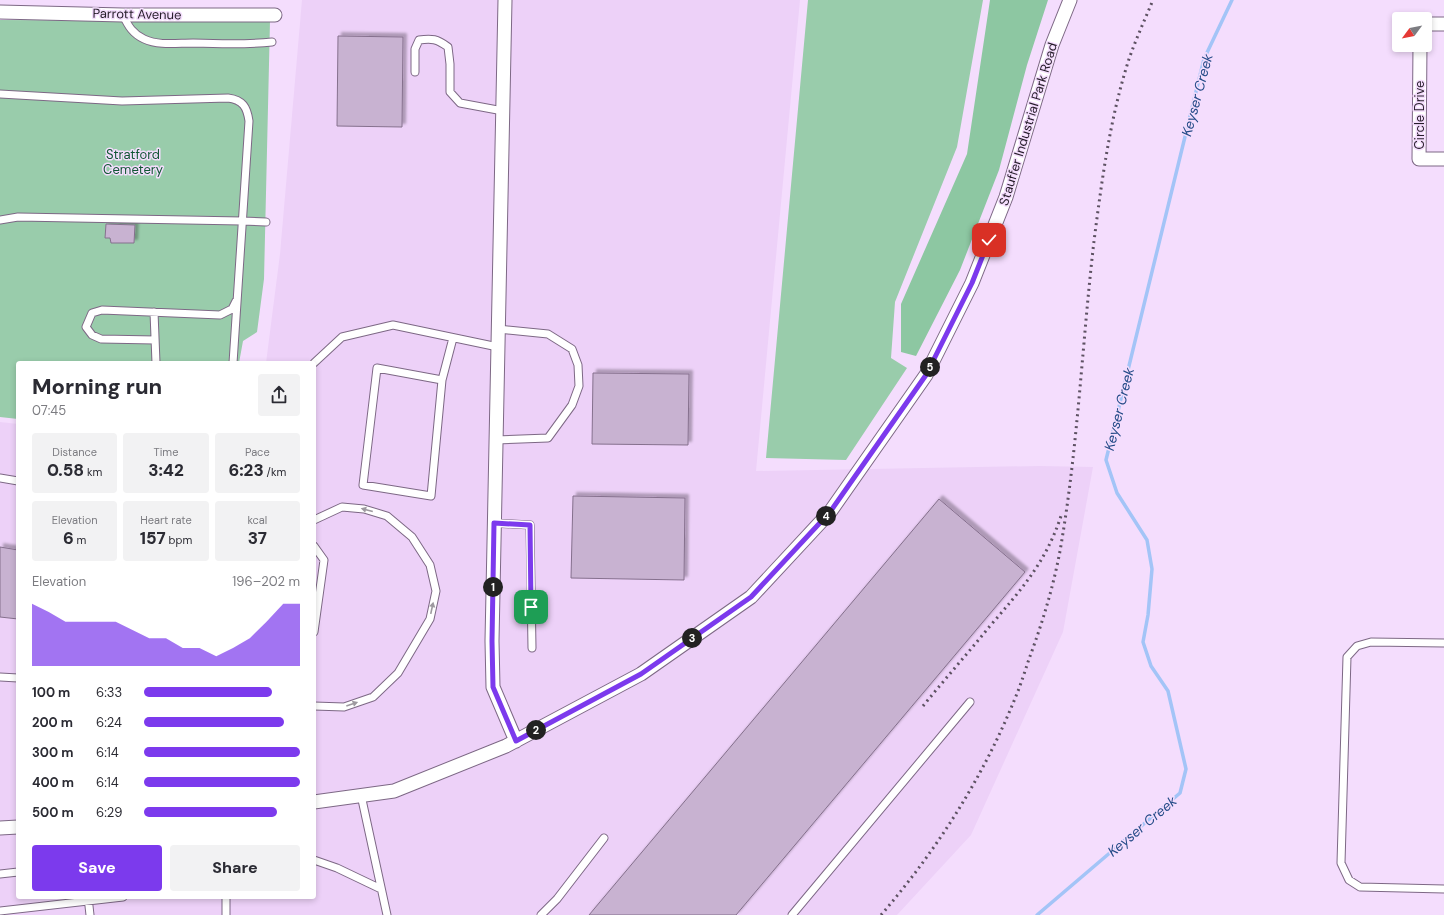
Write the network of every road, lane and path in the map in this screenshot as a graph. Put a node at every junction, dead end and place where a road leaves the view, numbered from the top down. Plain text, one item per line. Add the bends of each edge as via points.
1 (505, 0) edge
2 (1070, 0) edge
3 (0, 12) edge
4 (123, 15) junction
5 (275, 15) dead end
6 (1432, 24) edge
7 (1444, 24) edge
8 (272, 42) dead end
9 (1420, 52) edge
10 (415, 72) dead end
11 (0, 94) edge
12 (503, 111) junction
13 (1444, 159) edge
14 (0, 220) edge
15 (242, 221) junction
16 (266, 222) dead end
17 (237, 299) junction
18 (154, 312) junction
19 (498, 329) junction
20 (453, 338) junction
21 (155, 340) junction
22 (498, 347) junction
23 (156, 361) edge
24 (233, 361) edge
25 (316, 361) edge
26 (442, 380) junction
27 (496, 440) junction
28 (0, 478) edge
29 (16, 481) edge
30 (316, 519) edge
31 (494, 523) junction
32 (316, 549) edge
33 (316, 618) edge
34 (1444, 643) edge
35 (532, 648) dead end
36 (0, 677) edge
37 (16, 678) edge
38 (970, 702) dead end
39 (316, 706) edge
40 (516, 741) junction
41 (361, 795) junction
42 (316, 802) edge
43 (16, 827) edge
44 (0, 828) edge
45 (604, 838) dead end
46 (316, 861) edge
47 (16, 872) edge
48 (0, 874) edge
49 (1444, 888) edge
50 (381, 889) junction
51 (88, 899) edge
52 (226, 899) edge
53 (0, 911) edge
54 (90, 915) edge
55 (226, 915) edge
56 (387, 915) edge
57 (541, 915) edge
58 (792, 915) edge

1 - 12 street
2 - 40 street, Stauffer Industrial Park Road via 1052,45 1006,197 972,283 926,375 830,512 751,597 641,674
3 - 4 street, Parrott Avenue
4 - 5 street, Parrott Avenue
4 - 8 lane via 128,27 135,34 145,40 160,43
6 - 7 street
9 - 13 street, Circle Drive via 1419,159
10 - 12 lane via 415,49 419,40 439,40 448,47 450,92 455,98 460,103
11 - 15 lane via 122,101 236,99 247,108 249,121
12 - 19 street
14 - 15 lane via 18,217
15 - 16 lane
15 - 17 lane
17 - 18 lane via 232,309 220,315
17 - 24 lane
18 - 21 lane
18 - 21 lane via 102,310 92,313 86,328 92,335 101,339
19 - 22 street
19 - 27 lane via 548,334 572,349 578,365 579,386 572,406 548,438
20 - 22 lane
20 - 25 lane via 393,325 342,337
20 - 26 lane
21 - 23 lane
22 - 27 street
26 - 26 lane via 431,496 363,485 378,368
27 - 31 street
28 - 29 lane
39 -> 30 lane via 344,707 373,697 393,678 430,619 436,591 430,565 412,537 387,516 364,509 342,507
31 - 35 lane via 530,525
31 - 40 street via 493,687
32 - 33 lane via 324,560
34 - 49 lane via 1371,642 1357,646 1347,657 1341,863 1349,880 1360,887
36 - 37 lane
38 - 58 lane
40 - 41 street, Stauffer Industrial Park Road via 394,791
41 - 42 street, Stauffer Industrial Park Road
41 - 50 lane
43 - 44 street
45 - 57 lane via 557,899
46 - 50 lane
47 - 48 lane
50 - 56 lane
51 - 53 lane
51 - 54 lane
52 - 55 lane

